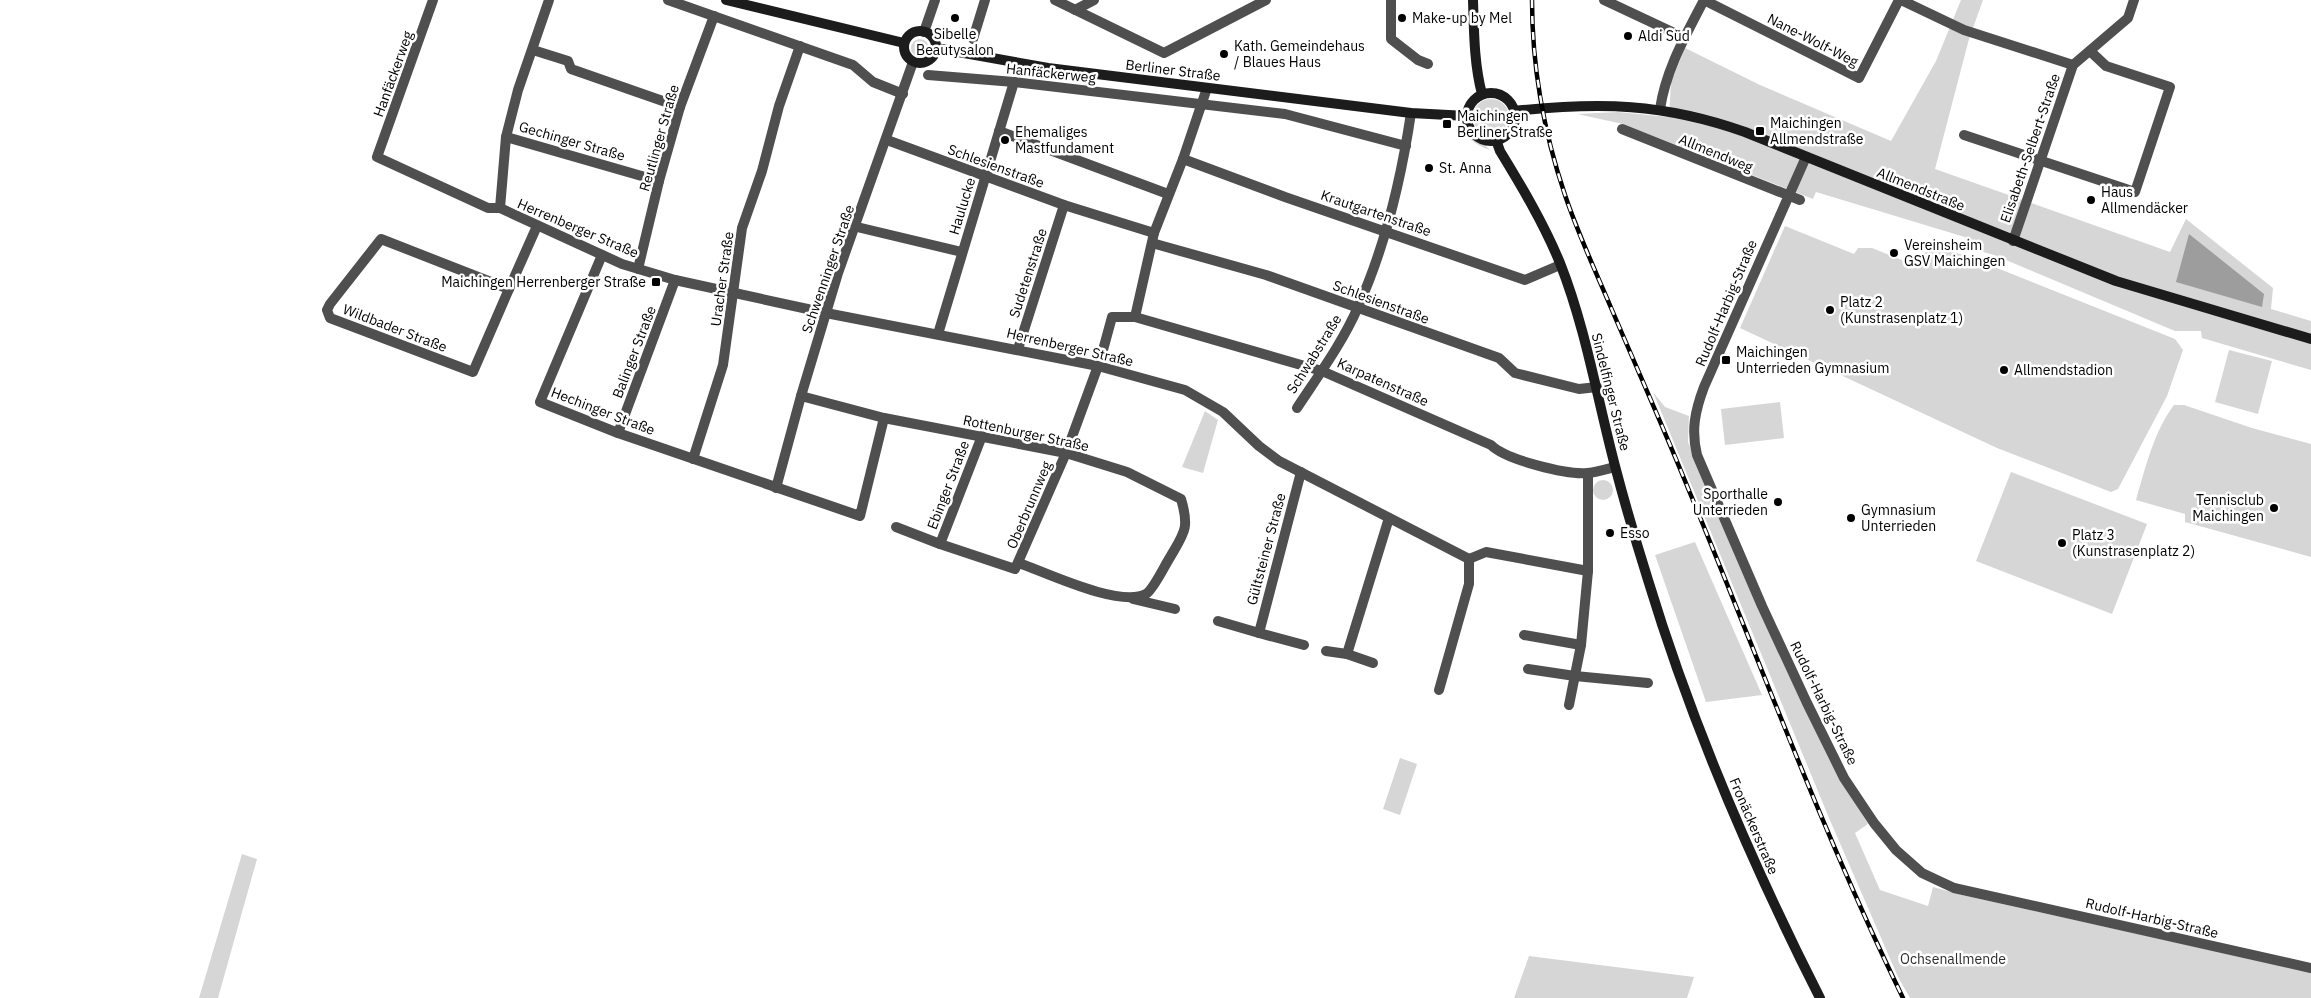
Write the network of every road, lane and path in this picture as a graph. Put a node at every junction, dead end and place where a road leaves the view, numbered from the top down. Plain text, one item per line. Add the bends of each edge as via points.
1 (433, 0) edge
2 (549, 0) edge
3 (668, 0) edge
4 (726, 0) edge
5 (935, 0) edge
6 (985, 0) edge
7 (1055, 0) edge
8 (1094, 0) edge
9 (1266, 0) edge
10 (1391, 0) edge
11 (1473, 0) edge
12 (1604, 0) edge
13 (1704, 0) edge
14 (1900, 0) edge
15 (2134, 0) edge
16 (1075, 10) junction
17 (714, 16) junction
18 (924, 32) junction
19 (1685, 38) junction
20 (973, 39) dead end
21 (904, 43) junction
22 (800, 46) junction
23 (936, 48) junction
24 (533, 50) junction
25 (2090, 51) junction
26 (913, 62) junction
27 (1428, 64) dead end
28 (2073, 66) junction
29 (928, 75) dead end
30 (1014, 82) junction
31 (1207, 88) junction
32 (903, 94) junction
33 (1482, 94) junction
34 (1203, 104) junction
35 (680, 107) junction
36 (1660, 109) junction
37 (1514, 111) junction
38 (1411, 113) junction
39 (1467, 116) junction
40 (1622, 130) dead end
41 (999, 131) junction
42 (1964, 135) dead end
43 (506, 137) junction
44 (887, 140) junction
45 (1496, 140) junction
46 (1406, 146) junction
47 (377, 157) joint
48 (1806, 157) junction
49 (1183, 159) junction
50 (2041, 160) junction
51 (986, 177) junction
52 (659, 181) junction
53 (1168, 194) junction
54 (1788, 197) junction
55 (1800, 200) dead end
56 (1064, 205) junction
57 (500, 208) junction
58 (537, 226) junction
59 (856, 227) junction
60 (1387, 231) junction
61 (1153, 238) junction
62 (2013, 241) junction
63 (962, 252) junction
64 (602, 255) junction
65 (1560, 265) junction
66 (638, 269) junction
67 (675, 280) junction
68 (509, 289) junction
69 (734, 292) junction
70 (1358, 308) junction
71 (826, 313) junction
72 (1135, 318) junction
73 (938, 334) junction
74 (2311, 339) edge
75 (1018, 349) junction
76 (1103, 350) dead end
77 (1098, 366) junction
78 (1322, 371) junction
79 (1596, 387) junction
80 (801, 396) junction
81 (1297, 408) dead end
82 (884, 418) junction
83 (618, 433) junction
84 (982, 436) junction
85 (1066, 453) junction
86 (693, 459) junction
87 (1615, 467) junction
88 (1301, 472) junction
89 (1588, 473) junction
90 (776, 488) junction
91 (1389, 518) junction
92 (896, 527) dead end
93 (940, 544) junction
94 (1469, 559) junction
95 (1017, 566) junction
96 (1588, 570) junction
97 (1133, 599) junction
98 (1175, 609) dead end
99 (1218, 621) dead end
100 (1259, 633) junction
101 (1524, 635) dead end
102 (1304, 645) dead end
103 (1581, 645) junction
104 (1326, 651) dead end
105 (1348, 654) junction
106 (1676, 660) joint
107 (1373, 663) dead end
108 (1528, 669) dead end
109 (1575, 676) junction
110 (1648, 683) dead end
111 (1438, 690) dead end
112 (1569, 705) dead end
113 (2311, 968) edge
114 (1820, 998) edge

1 - 47 street, Hanfäckerweg
2 - 24 street, Herrenberger Straße
3 - 17 street
4 - 21 main road
5 - 18 street
6 - 20 street
7 - 16 street
8 - 16 street
9 - 16 street via 1164,53
10 - 27 street via 1391,39
11 - 33 main road
12 - 19 street
13 - 14 street, Nane-Wolf-Weg via 1858,78
13 - 19 street
14 - 28 street via 1964,30
15 - 25 street, Elisabeth-Selbert-Straße via 2128,18
17 - 22 street
17 - 35 street, Reutlinger Straße
18 - 21 main road via 910,35
18 - 23 main road via 934,40
19 - 36 street via 1667,76
21 - 26 main road via 905,54
22 - 32 street via 854,65 873,82
22 - 69 street, Uracher Straße via 742,228
23 - 26 main road via 928,61
23 - 31 main road, Berliner Straße via 1048,68
24 - 35 street via 568,61 571,69
24 - 43 street, Herrenberger Straße
25 - 28 street, Elisabeth-Selbert-Straße
25 - 50 street via 2106,66 2170,87 2135,192
26 - 32 street, Schwenninger Straße
28 - 50 street, Elisabeth-Selbert-Straße
29 - 30 street, Hanfäckerweg
30 - 34 street, Hanfäckerweg
30 - 41 street, Haulucke
31 - 34 street
31 - 38 main road, Berliner Straße
32 - 44 street, Schwenninger Straße
33 - 37 main road via 1502,95
33 - 39 main road via 1473,101
34 - 46 street, Hanfäckerweg via 1285,114
34 - 49 street
35 - 52 street, Reutlinger Straße
36 - 37 main road, Allmendstraße via 1616,105
36 - 48 main road, Allmendstraße via 1718,123
37 - 45 main road via 1512,129
38 - 39 main road, Berliner Straße
38 - 46 street, Schwabstraße
39 - 45 main road via 1468,124 1476,135
40 - 54 street, Allmendweg
41 - 51 street, Haulucke
41 - 53 street
42 - 50 street
43 - 52 street, Gechinger Straße
43 - 57 street, Herrenberger Straße
44 - 51 street, Schlesienstraße
44 - 59 street, Schwenninger Straße
45 - 65 main road, Sindelfinger Straße via 1541,220
46 - 60 street, Schwabstraße
47 - 57 street, Herrenberger Straße via 488,208
48 - 54 street, Rudolf-Harbig-Straße
48 - 62 main road, Allmendstraße
49 - 53 street
49 - 60 street, Krautgartenstraße
50 - 62 street, Elisabeth-Selbert-Straße
51 - 56 street, Schlesienstraße
51 - 63 street, Haulucke
52 - 66 street, Reutlinger Straße
53 - 61 street
54 - 55 street, Allmendweg
54 - 113 street, Rudolf-Harbig-Straße via 1704,387 1693,426 1694,442 1732,537 1807,703 1844,778 1874,823 1908,861 1938,882 1954,888
56 - 61 street, Schlesienstraße
56 - 75 street, Sudetenstraße
57 - 58 street, Herrenberger Straße
58 - 64 street, Herrenberger Straße
58 - 68 street, Wildbader Straße
59 - 63 street, Haulucke
59 - 71 street, Schwenninger Straße
60 - 65 street, Krautgartenstraße via 1525,280
60 - 70 street, Schwabstraße
61 - 70 street, Schlesienstraße
61 - 72 street
62 - 74 main road, Allmendstraße via 2125,284
63 - 73 street, Haulucke
64 - 66 street, Herrenberger Straße
64 - 83 street, Hechinger Straße via 540,402
65 - 79 main road, Sindelfinger Straße
66 - 67 street, Herrenberger Straße
67 - 69 street, Herrenberger Straße
67 - 83 street, Balinger Straße
68 - 68 street, Wildbader Straße via 473,372 330,318 327,310 381,239
69 - 71 street, Herrenberger Straße
69 - 86 street, Uracher Straße via 723,365
70 - 78 street, Schwabstraße
70 - 79 street, Schlesienstraße via 1499,358 1516,373 1579,389
71 - 73 street, Herrenberger Straße
71 - 80 street, Schwenninger Straße
72 - 76 street via 1112,317
72 - 78 street, Karpatenstraße
73 - 75 street, Herrenberger Straße
75 - 77 street, Herrenberger Straße
77 - 85 street, Oberbrunnweg
77 - 88 street, Herrenberger Straße via 1185,390 1223,412 1259,446
78 - 81 street, Schwabstraße
78 - 89 street, Karpatenstraße via 1491,445 1496,451 1562,471
79 - 87 main road, Sindelfinger Straße
80 - 82 street, Rottenburger Straße
80 - 90 street, Schwenninger Straße
82 - 84 street, Rottenburger Straße
82 - 90 street, Hechinger Straße via 860,516
83 - 86 street, Hechinger Straße
84 - 85 street, Rottenburger Straße
84 - 93 street, Ebinger Straße
85 - 95 street, Oberbrunnweg
85 - 97 street, Rottenburger Straße via 1127,472 1181,499 1187,518 1184,534 1148,593
86 - 90 street, Hechinger Straße
87 - 89 street, Karpatenstraße
87 - 106 main road, Sindelfinger Straße via 1648,581
88 - 91 street, Herrenberger Straße
88 - 100 street, Gültsteiner Straße
89 - 96 street
91 - 94 street, Herrenberger Straße
91 - 105 street
92 - 93 street, Ebinger Straße
93 - 95 street, Ebinger Straße
94 - 96 street via 1486,552
94 - 111 street via 1469,584
95 - 97 street via 1102,594
96 - 103 street
97 - 98 street
99 - 100 street
100 - 102 street
101 - 103 street
103 - 109 street
104 - 105 street
105 - 107 street
106 - 114 main road, Fronäckerstraße via 1740,830
108 - 109 street
109 - 110 street
109 - 112 street

